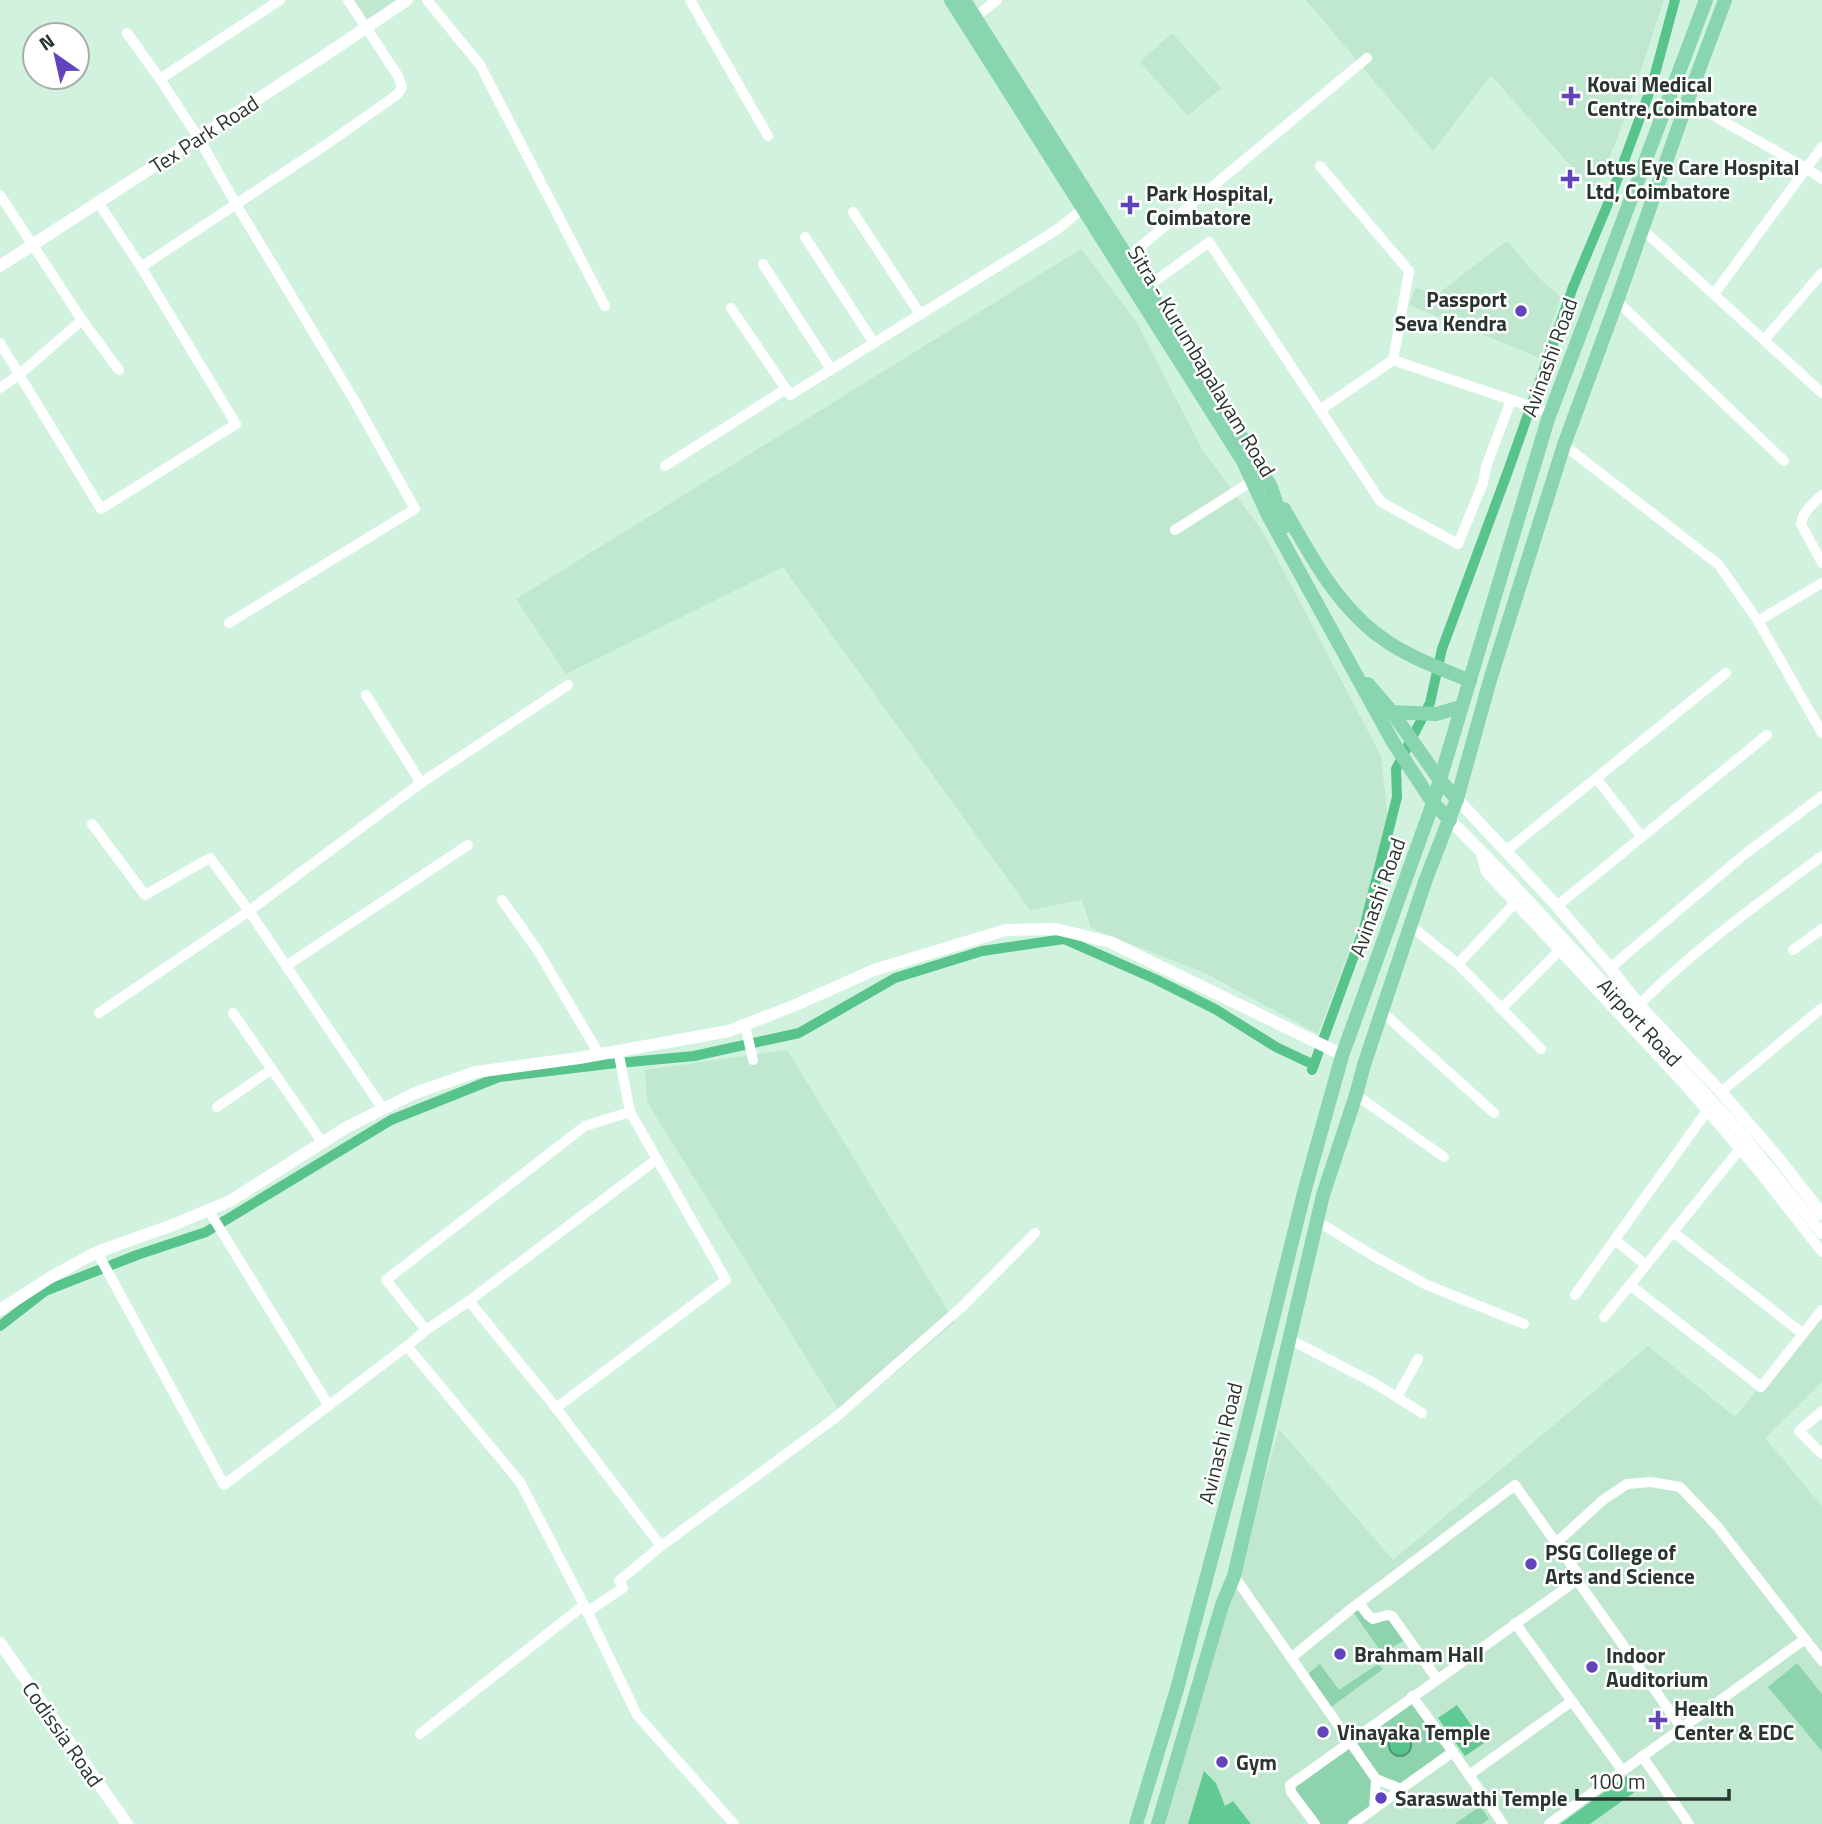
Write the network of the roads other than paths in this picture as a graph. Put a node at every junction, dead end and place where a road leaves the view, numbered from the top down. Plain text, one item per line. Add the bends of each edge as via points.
1 (280, 0) edge
2 (348, 0) edge
3 (407, 0) edge
4 (427, 0) edge
5 (690, 0) edge
6 (951, 0) edge
7 (964, 0) edge
8 (997, 0) edge
9 (1706, 0) edge
10 (1725, 0) edge
11 (975, 17) junction
12 (365, 27) junction
13 (127, 33) dead end
14 (1367, 58) dead end
15 (160, 79) junction
16 (1707, 112) dead end
17 (768, 136) dead end
18 (198, 137) junction
19 (1822, 148) edge
20 (1320, 166) dead end
21 (1806, 168) junction
22 (1822, 179) edge
23 (0, 195) edge
24 (98, 202) junction
25 (236, 204) junction
26 (1087, 204) junction
27 (853, 212) dead end
28 (1641, 228) junction
29 (805, 237) dead end
30 (33, 245) junction
31 (1128, 257) junction
32 (763, 264) dead end
33 (0, 266) edge
34 (141, 267) junction
35 (1822, 273) edge
36 (1147, 287) junction
37 (1714, 295) junction
38 (1617, 301) junction
39 (605, 306) dead end
40 (731, 308) dead end
41 (920, 314) junction
42 (82, 320) junction
43 (1764, 340) junction
44 (0, 343) edge
45 (874, 343) junction
46 (1393, 360) junction
47 (831, 369) junction
48 (119, 370) dead end
49 (20, 374) junction
50 (0, 388) edge
51 (786, 389) junction
52 (1822, 393) edge
53 (1512, 400) junction
54 (1320, 410) junction
55 (1549, 415) junction
56 (1570, 428) junction
57 (1564, 445) junction
58 (1784, 461) dead end
59 (665, 466) dead end
60 (1262, 484) junction
61 (1822, 495) edge
62 (1175, 530) dead end
63 (1822, 563) edge
64 (1822, 583) edge
65 (1758, 621) junction
66 (229, 623) dead end
67 (1726, 673) dead end
68 (1464, 679) junction
69 (568, 685) dead end
70 (366, 695) dead end
71 (1461, 707) junction
72 (1394, 716) junction
73 (1822, 733) edge
74 (1767, 735) dead end
75 (1596, 778) junction
76 (1439, 779) junction
77 (421, 783) junction
78 (1822, 796) edge
79 (1457, 799) junction
80 (1433, 803) junction
81 (1450, 820) junction
82 (92, 824) dead end
83 (1642, 837) junction
84 (468, 845) dead end
85 (1479, 850) junction
86 (1506, 851) junction
87 (1822, 856) edge
88 (502, 900) dead end
89 (1515, 904) junction
90 (1557, 906) junction
91 (248, 911) junction
92 (1411, 926) junction
93 (1822, 929) edge
94 (1560, 950) junction
95 (1793, 950) dead end
96 (1458, 964) junction
97 (286, 966) junction
98 (1609, 968) junction
99 (1639, 1005) junction
100 (1822, 1008) edge
101 (1502, 1009) junction
102 (1381, 1011) junction
103 (99, 1013) dead end
104 (233, 1013) dead end
105 (746, 1031) junction
106 (1541, 1049) dead end
107 (618, 1052) junction
108 (599, 1054) junction
109 (1343, 1055) junction
110 (752, 1056) dead end
111 (272, 1069) junction
112 (1721, 1092) junction
113 (1356, 1095) junction
114 (216, 1107) dead end
115 (383, 1109) junction
116 (1707, 1111) junction
117 (630, 1112) junction
118 (1494, 1113) dead end
119 (323, 1142) junction
120 (1740, 1149) junction
121 (1444, 1157) dead end
122 (657, 1159) junction
123 (212, 1214) junction
124 (1822, 1214) edge
125 (1317, 1221) junction
126 (1673, 1232) junction
127 (1035, 1233) dead end
128 (1822, 1233) edge
129 (1615, 1240) junction
130 (1822, 1252) edge
131 (99, 1256) junction
132 (1646, 1265) junction
133 (1630, 1285) junction
134 (1575, 1295) dead end
135 (469, 1301) junction
136 (0, 1310) edge
137 (1822, 1310) edge
138 (1604, 1317) dead end
139 (1524, 1324) dead end
140 (426, 1330) junction
141 (1803, 1334) junction
142 (1289, 1339) junction
143 (407, 1346) junction
144 (1418, 1359) dead end
145 (1397, 1398) junction
146 (329, 1406) junction
147 (556, 1408) junction
148 (1822, 1411) edge
149 (1422, 1413) dead end
150 (1822, 1454) edge
151 (1556, 1543) junction
152 (661, 1546) junction
153 (1234, 1576) junction
154 (1577, 1580) junction
155 (1359, 1603) junction
156 (585, 1609) junction
157 (1515, 1623) junction
158 (1805, 1639) junction
159 (0, 1643) edge
160 (1292, 1657) junction
161 (1822, 1661) edge
162 (1437, 1679) junction
163 (1412, 1696) junction
164 (1572, 1701) junction
165 (1681, 1727) junction
166 (419, 1734) dead end
167 (1350, 1743) junction
168 (1453, 1752) junction
169 (1642, 1756) junction
170 (1622, 1770) junction
171 (1469, 1775) junction
172 (1376, 1779) junction
173 (1401, 1789) junction
174 (1374, 1809) junction
175 (127, 1824) edge
176 (734, 1824) edge
177 (1136, 1824) edge
178 (1158, 1824) edge
179 (1315, 1824) edge
180 (1353, 1824) edge
181 (1503, 1824) edge
182 (1549, 1824) edge
183 (1689, 1824) edge

1 - 15 street
2 - 12 street
3 - 12 street, Tex Park Road
4 - 39 street via 480,65
5 - 17 street
6 - 26 main road, Sitra - Kurumbapalayam Road
7 - 11 main road, Sitra - Kurumbapalayam Road
8 - 11 street
9 - 55 main road, Avinashi Road
10 - 28 main road, Avinashi Road
11 - 26 main road, Sitra - Kurumbapalayam Road
12 - 18 street, Tex Park Road
12 - 25 street via 398,76 402,87 398,94
13 - 15 street
14 - 31 street
15 - 18 street
16 - 21 street
18 - 24 street, Tex Park Road
18 - 25 street
19 - 21 street
20 - 46 street via 1409,271
21 - 22 street
21 - 37 street
23 - 30 street
24 - 30 street, Tex Park Road
24 - 34 street
25 - 34 street
25 - 66 street via 415,509
26 - 31 main road, Sitra - Kurumbapalayam Road
26 - 41 street via 1058,229
26 - 60 main road, Sitra - Kurumbapalayam Road via 1243,461
27 - 41 street
28 - 37 street
28 - 38 main road, Avinashi Road
29 - 45 street
30 - 33 street, Tex Park Road
30 - 42 street
31 - 36 main road, Sitra - Kurumbapalayam Road
32 - 47 street
34 - 49 street via 236,424 101,509
35 - 43 street
36 - 54 street via 1209,242
36 - 60 main road, Sitra - Kurumbapalayam Road
37 - 43 street
38 - 56 main road, Avinashi Road
38 - 58 street
40 - 51 street
41 - 45 street
42 - 48 street
42 - 49 street
43 - 52 street
44 - 49 street
45 - 47 street
46 - 53 street
46 - 54 street
47 - 51 street via 790,395
49 - 50 street
51 - 59 street
53 - 54 street via 1458,544 1381,502
53 - 55 street
55 - 56 main road
55 - 68 main road, Avinashi Road
56 - 57 main road, Avinashi Road
57 - 65 street via 1720,565
57 - 79 main road, Avinashi Road
60 - 62 street
60 - 68 main road via 1355,616 1382,639
60 - 72 main road, Sitra - Kurumbapalayam Road via 1361,675
60 - 80 main road, Sitra - Kurumbapalayam Road via 1363,690
61 - 63 street via 1807,509 1801,524
64 - 65 street
65 - 73 street
67 - 75 street
68 - 71 main road, Avinashi Road
69 - 77 street
70 - 77 street
71 - 72 main road via 1436,714
71 - 76 main road, Avinashi Road
72 - 76 main road, Sitra - Kurumbapalayam Road
74 - 83 street
75 - 83 street
75 - 86 street
76 - 79 main road, Sitra - Kurumbapalayam Road
76 - 80 main road, Avinashi Road
77 - 91 street
78 - 98 street
79 - 81 main road, Avinashi Road
79 - 86 street, Airport Road
80 - 81 main road, Sitra - Kurumbapalayam Road
80 - 109 main road, Avinashi Road
81 - 85 street, Airport Road
81 - 92 main road, Avinashi Road
82 - 91 street via 145,895 210,858
83 - 90 street
84 - 97 street
85 - 89 street via 1486,872
85 - 128 street, Airport Road via 1739,1131
86 - 90 street, Airport Road
87 - 99 street via 1705,946
88 - 108 street
89 - 94 street
89 - 96 street
90 - 98 street, Airport Road
91 - 97 street
91 - 103 street
92 - 96 street
92 - 102 main road, Avinashi Road
93 - 95 street
94 - 101 street
94 - 116 street
96 - 101 street
97 - 115 street
98 - 99 street, Airport Road
99 - 112 street, Airport Road
100 - 112 street
101 - 106 street
102 - 113 main road, Avinashi Road
102 - 118 street
104 - 111 street
105 - 107 street
105 - 109 street via 874,970 1006,930 1056,929 1110,942
105 - 110 street
107 - 108 street
107 - 117 street
108 - 115 street via 476,1072
109 - 177 main road, Avinashi Road via 1177,1692
111 - 114 street
111 - 119 street
112 - 124 street, Airport Road
113 - 121 street
113 - 125 main road, Avinashi Road
115 - 119 street
116 - 120 street
116 - 129 street
117 - 122 street
117 - 140 street via 585,1125 386,1280
119 - 123 street
120 - 126 street
120 - 130 street
122 - 135 street
122 - 147 street via 726,1280
123 - 131 street
123 - 146 street
125 - 139 street via 1427,1285
125 - 142 main road, Avinashi Road
126 - 132 street
126 - 141 street
127 - 152 street via 964,1305 835,1418
129 - 132 street
129 - 134 street
131 - 136 street via 51,1277
131 - 146 street via 224,1486
132 - 133 street
133 - 138 street
133 - 141 street via 1761,1387
135 - 140 street
135 - 147 street
137 - 141 street
140 - 143 street
142 - 145 street
142 - 153 main road, Avinashi Road
143 - 146 street
143 - 156 street via 520,1482
144 - 145 street
145 - 149 street
147 - 152 street
148 - 150 street via 1799,1431
151 - 154 street via 1578,1574
151 - 155 street via 1515,1485
151 - 158 street via 1627,1484 1680,1487 1717,1526
152 - 156 street via 619,1581 623,1588
153 - 160 street
153 - 178 main road, Avinashi Road
154 - 157 street
154 - 165 street
155 - 160 street
155 - 162 street via 1373,1619 1392,1616
156 - 166 street
156 - 176 street via 637,1715
157 - 162 street
157 - 164 street
158 - 161 street
158 - 165 street
159 - 175 street, Codissia Road
160 - 167 street
162 - 163 street
163 - 167 street
163 - 168 street
164 - 170 street
164 - 171 street
165 - 169 street
167 - 172 street
167 - 179 street via 1290,1785
168 - 171 street
168 - 173 street
169 - 170 street
169 - 183 street
170 - 182 street
171 - 181 street
172 - 173 street
172 - 174 street
173 - 174 street
174 - 180 street

